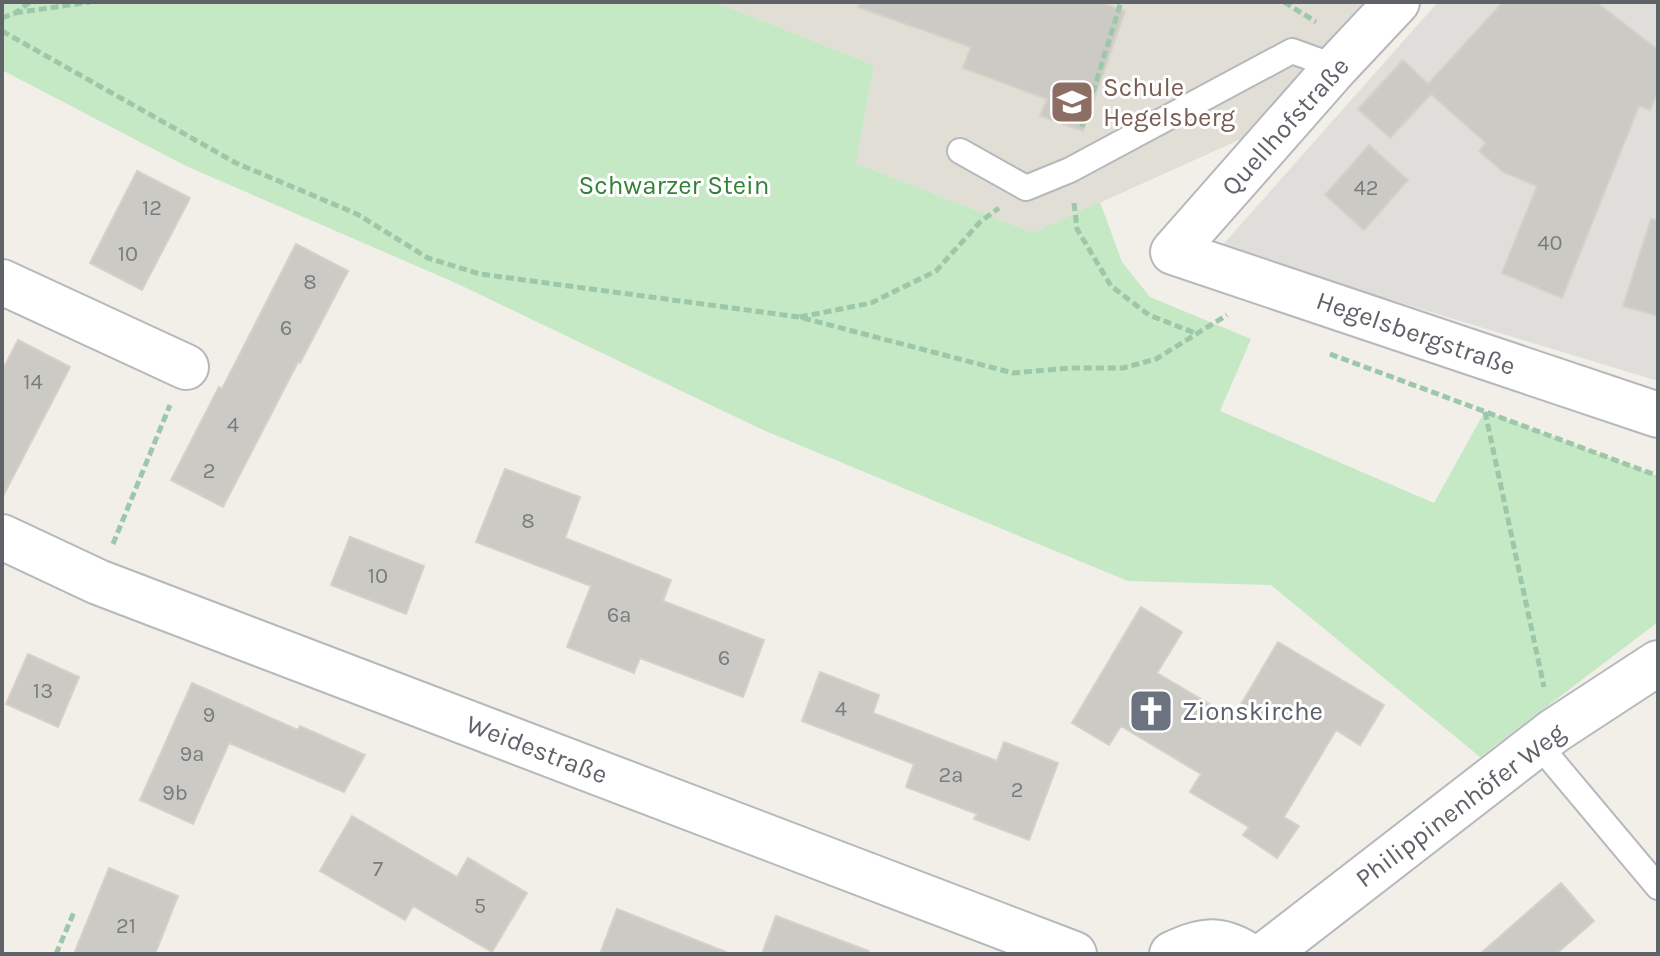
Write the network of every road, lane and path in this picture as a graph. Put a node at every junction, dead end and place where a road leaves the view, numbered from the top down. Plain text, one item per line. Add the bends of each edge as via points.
1 (30, 2) edge
2 (90, 2) edge
3 (1121, 2) edge
4 (1390, 5) edge
5 (15, 13) junction
6 (2, 18) edge
7 (2, 31) edge
8 (1336, 67) junction
9 (960, 151) dead end
10 (1070, 170) junction
11 (1026, 188) junction
12 (1173, 252) joint
13 (1244, 276) junction
14 (2, 282) edge
15 (799, 317) junction
16 (1196, 334) junction
17 (1327, 353) dead end
18 (186, 367) joint
19 (1485, 411) junction
20 (1658, 415) edge
21 (1658, 476) edge
22 (2, 537) edge
23 (98, 582) junction
24 (1658, 663) edge
25 (1546, 738) junction
26 (1658, 887) edge
27 (74, 912) dead end
28 (56, 954) edge
29 (1074, 954) edge
30 (1172, 954) edge
31 (1246, 954) edge
32 (1266, 954) edge

1 - 5 path
2 - 5 path
3 - 10 path
4 - 8 street, Quellhofstraße
5 - 6 path
7 - 15 path via 236,163 357,214 428,258 480,274
8 - 10 lane via 1292,51
8 - 12 street, Quellhofstraße
9 - 11 lane
10 - 11 lane
10 - 16 path via 1077,229 1111,286 1149,315
11 - 15 path via 980,222 936,271 871,303
12 - 13 street, Hegelsbergstraße
13 - 16 path via 1227,315
13 - 20 street, Hegelsbergstraße
14 - 18 street
15 - 16 path via 1013,373 1123,368 1156,359
17 - 19 path
18 - 23 path
19 - 21 path
19 - 25 path
22 - 23 street, Weidestraße
23 - 29 street, Weidestraße
24 - 25 street, Philippinenhöfer Weg
25 - 26 lane
25 - 32 street, Philippinenhöfer Weg
27 - 28 path
30 - 31 street via 1199,942 1230,944

